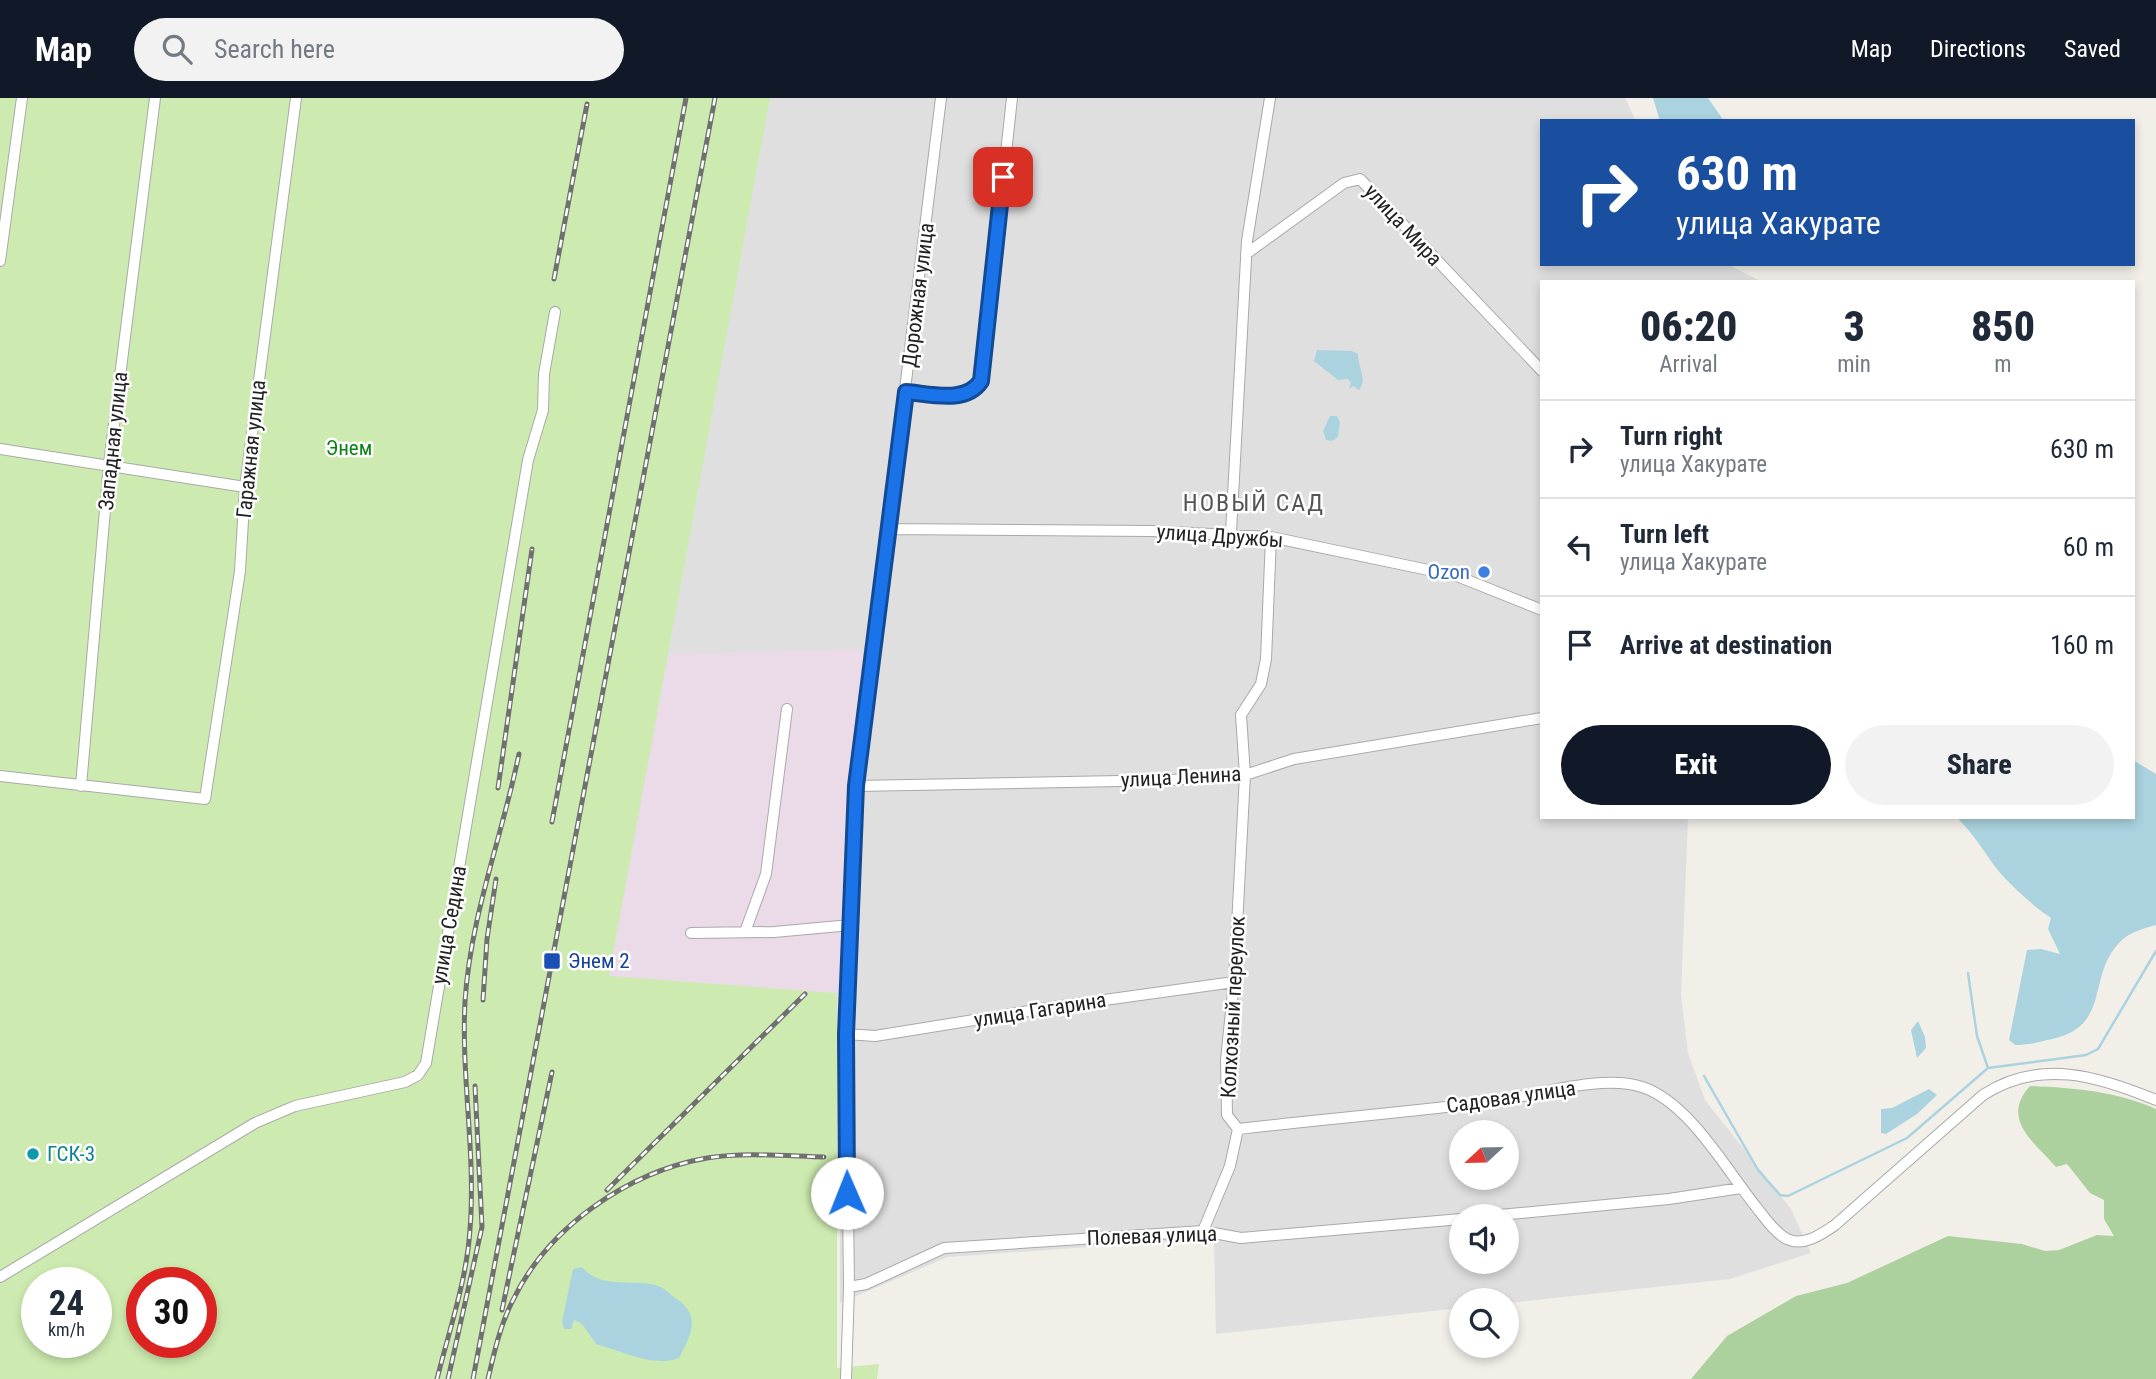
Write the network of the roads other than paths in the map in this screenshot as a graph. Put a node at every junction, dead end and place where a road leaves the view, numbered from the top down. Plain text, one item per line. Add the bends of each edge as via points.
1 (22, 98) edge
2 (155, 98) edge
3 (296, 98) edge
4 (942, 98) edge
5 (1012, 98) edge
6 (1270, 98) edge
7 (1246, 254) junction
8 (0, 261) edge
9 (555, 312) dead end
10 (1540, 369) edge
11 (906, 392) junction
12 (0, 449) edge
13 (109, 464) junction
14 (244, 487) junction
15 (887, 529) junction
16 (1231, 533) junction
17 (1271, 537) junction
18 (1540, 609) edge
19 (787, 709) dead end
20 (1540, 718) edge
21 (1245, 775) junction
22 (0, 776) edge
23 (81, 786) junction
24 (856, 786) junction
25 (851, 925) junction
26 (745, 932) junction
27 (691, 933) dead end
28 (1234, 982) junction
29 (846, 1034) junction
30 (2156, 1100) edge
31 (1238, 1129) junction
32 (1741, 1188) junction
33 (1519, 1213) edge
34 (1449, 1220) edge
35 (1203, 1231) junction
36 (0, 1277) edge
37 (849, 1287) junction
38 (846, 1379) edge

1 - 8 street
2 - 13 street, Западная улица
3 - 14 street, Гаражная улица
4 - 11 street, Дорожная улица
5 - 11 street via 981,381 974,392 961,396
6 - 7 street
7 - 10 street, улица Мира via 1344,183 1360,179
7 - 16 street
9 - 36 street, улица Седина via 543,410 528,460 426,1063 418,1075 405,1082 295,1106 255,1123
11 - 15 street, Дорожная улица
12 - 13 street
13 - 14 street
13 - 23 street, Западная улица
14 - 23 street, Гаражная улица via 240,571 205,799
15 - 16 street, улица Дружбы
15 - 24 street, Дорожная улица
16 - 17 street, улица Дружбы
17 - 18 street, улица Дружбы via 1457,576
17 - 21 street via 1266,659 1261,684 1241,715
19 - 26 street via 766,874
20 - 21 street, улица Ленина via 1294,758
21 - 24 street, улица Ленина
21 - 28 street, Колхозный переулок
22 - 23 street
24 - 25 street, Дорожная улица
25 - 26 street
25 - 29 street, Дорожная улица
26 - 27 street
28 - 29 street, улица Гагарина via 875,1036
28 - 31 street, Колхозный переулок via 1226,1060 1227,1115
29 - 37 street, Дорожная улица
30 - 32 street, Садовая улица via 2087,1075 2025,1075 2002,1082 1835,1224 1802,1241 1787,1239
31 - 32 street, Садовая улица via 1497,1101 1610,1083 1642,1087 1668,1100 1702,1135
31 - 35 street, Колхозный переулок via 1230,1166
32 - 33 street
34 - 35 street, Полевая улица via 1241,1238
35 - 37 street, Полевая улица via 944,1248 866,1284
37 - 38 street, Дорожная улица

